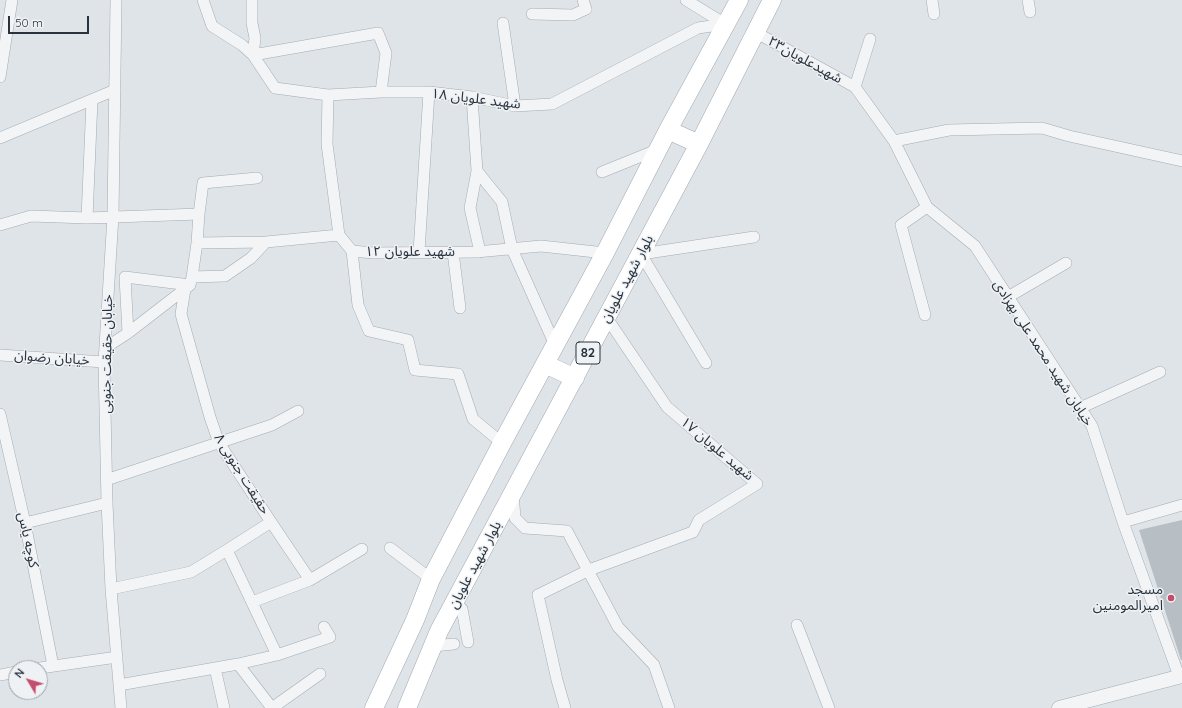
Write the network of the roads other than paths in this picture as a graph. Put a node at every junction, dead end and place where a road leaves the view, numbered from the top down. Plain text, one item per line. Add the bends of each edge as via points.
1 (12, 0) edge
2 (116, 0) edge
3 (203, 0) edge
4 (252, 0) edge
5 (583, 0) edge
6 (686, 0) edge
7 (739, 0) edge
8 (772, 0) edge
9 (932, 0) edge
10 (1028, 0) edge
11 (1030, 12) dead end
12 (532, 14) dead end
13 (934, 14) dead end
14 (503, 24) dead end
15 (725, 24) junction
16 (756, 32) junction
17 (870, 39) dead end
18 (253, 55) junction
19 (0, 77) edge
20 (855, 87) junction
21 (115, 90) junction
22 (381, 92) junction
23 (429, 92) junction
24 (328, 95) junction
25 (472, 98) junction
26 (92, 100) junction
27 (515, 106) junction
28 (668, 130) junction
29 (0, 138) edge
30 (894, 141) junction
31 (699, 144) junction
32 (660, 149) junction
33 (1182, 161) edge
34 (477, 171) junction
35 (602, 172) dead end
36 (256, 178) dead end
37 (927, 207) junction
38 (198, 214) junction
39 (113, 216) junction
40 (87, 218) junction
41 (0, 225) edge
42 (339, 235) junction
43 (754, 237) dead end
44 (266, 242) junction
45 (198, 244) junction
46 (512, 249) junction
47 (352, 251) junction
48 (419, 252) junction
49 (453, 252) junction
50 (480, 252) junction
51 (605, 253) junction
52 (641, 254) junction
53 (1066, 263) dead end
54 (189, 284) junction
55 (1008, 297) junction
56 (460, 308) dead end
57 (925, 315) dead end
58 (607, 318) junction
59 (128, 333) junction
60 (555, 345) junction
61 (105, 348) junction
62 (0, 355) edge
63 (104, 362) junction
64 (545, 364) junction
65 (706, 364) dead end
66 (1160, 372) dead end
67 (575, 378) junction
68 (1080, 408) junction
69 (298, 411) dead end
70 (0, 414) edge
71 (219, 443) junction
72 (502, 443) junction
73 (106, 480) junction
74 (513, 493) junction
75 (107, 503) junction
76 (1182, 505) edge
77 (271, 522) junction
78 (1123, 522) junction
79 (25, 523) junction
80 (390, 548) dead end
81 (362, 549) dead end
82 (227, 550) junction
83 (589, 570) junction
84 (310, 580) junction
85 (432, 580) junction
86 (111, 589) junction
87 (455, 601) junction
88 (252, 602) junction
89 (797, 625) dead end
90 (324, 627) dead end
91 (468, 642) dead end
92 (454, 644) dead end
93 (433, 646) junction
94 (277, 655) junction
95 (117, 657) junction
96 (238, 664) junction
97 (54, 666) junction
98 (48, 667) edge
99 (215, 668) junction
100 (320, 674) dead end
101 (1180, 676) edge
102 (119, 685) junction
103 (121, 708) edge
104 (224, 708) edge
105 (272, 708) edge
106 (374, 708) edge
107 (407, 708) edge
108 (565, 708) edge
109 (670, 708) edge
110 (828, 708) edge
111 (1059, 708) edge

1 - 19 street
2 - 21 street, خیابان حقیقت جنوبی
3 - 18 street, شهید علویان ۱۸ via 212,26
4 - 18 street via 255,38
5 - 12 street via 586,9 573,15
6 - 15 street
7 - 15 main road, 82
8 - 16 main road, بلوار شهید علویان / 82
9 - 13 street
10 - 11 street
14 - 27 street
15 - 27 street, شهید علویان ۱۸ via 698,28 552,104
15 - 28 main road, 82
16 - 20 street, شهیدعلویان۲۳
16 - 31 main road, بلوار شهید علویان / 82
17 - 20 street
18 - 22 street via 378,33 386,53
18 - 24 street, شهید علویان ۱۸ via 275,88
20 - 30 street, خیابان شهید محمد علی بهزادی
21 - 26 street
21 - 39 street, خیابان حقیقت جنوبی
22 - 23 street, شهید علویان ۱۸
22 - 24 street, شهید علویان ۱۸
23 - 25 street, شهید علویان ۱۸
23 - 48 street
24 - 42 street via 326,144
25 - 27 street, شهید علویان ۱۸
25 - 34 street
26 - 29 street
26 - 40 street
28 - 31 main road
28 - 32 main road, 82
30 - 33 street via 949,130 1042,128
30 - 37 street, خیابان شهید محمد علی بهزادی
31 - 52 main road, بلوار شهید علویان / 82
32 - 35 street
32 - 51 main road, 82
34 - 46 street via 502,202
34 - 50 street via 470,208
36 - 38 street, حقیقت جنوبی ۸ via 203,183
37 - 55 street, خیابان شهید محمد علی بهزادی via 975,246
37 - 57 street via 901,225
38 - 39 street
38 - 45 street, حقیقت جنوبی ۸
39 - 40 street
39 - 61 street, خیابان حقیقت جنوبی
40 - 41 street via 31,216
42 - 44 street
42 - 47 street, شهید علویان ۱۲
43 - 52 street
44 - 45 street
44 - 54 street via 251,258 225,276
45 - 54 street, حقیقت جنوبی ۸
46 - 50 street, شهید علویان ۱۲
46 - 51 street, شهید علویان ۱۲ via 541,246
46 - 60 street
47 - 48 street, شهید علویان ۱۲
47 - 72 street via 358,305 369,331 408,340 415,370 458,374 473,420
48 - 49 street, شهید علویان ۱۲
49 - 50 street, شهید علویان ۱۲
49 - 56 street
51 - 60 main road, 82
52 - 58 main road, بلوار شهید علویان / 82
52 - 65 street
53 - 55 street
54 - 59 street
54 - 59 street via 125,277
54 - 71 street, حقیقت جنوبی ۸ via 182,314
55 - 68 street, خیابان شهید محمد علی بهزادی
58 - 67 main road, بلوار شهید علویان / 82
58 - 83 street, شهید علویان ۱۷ via 668,407 757,484 699,520 693,532
59 - 61 street
60 - 64 main road, 82
61 - 63 street, خیابان حقیقت جنوبی
62 - 63 street, خیابان رضوان
63 - 73 street, خیابان حقیقت جنوبی
64 - 67 main road
64 - 72 main road, 82
66 - 68 street
67 - 74 main road, بلوار شهید علویان / 82
68 - 78 street, خیابان شهید محمد علی بهزادی via 1092,426
69 - 71 street via 272,425
70 - 79 street, کوچه یاس
71 - 73 street
71 - 77 street, حقیقت جنوبی ۸
72 - 85 main road, 82
73 - 75 street, خیابان حقیقت جنوبی
74 - 83 street via 516,518 525,528 567,531
74 - 87 main road, بلوار شهید علویان / 82
75 - 79 street
75 - 86 street, خیابان حقیقت جنوبی
76 - 78 street
77 - 82 street, حقیقت جنوبی ۸
77 - 84 street
78 - 101 street, خیابان شهید محمد علی بهزادی
79 - 97 street, کوچه یاس
80 - 85 street
81 - 84 street
82 - 86 street, حقیقت جنوبی ۸ via 191,572
82 - 88 street
83 - 108 street via 538,595
83 - 109 street via 618,627 654,665
84 - 88 street
85 - 106 main road, 82
86 - 95 street, خیابان حقیقت جنوبی
87 - 91 street via 462,609
87 - 93 main road, بلوار شهید علویان / 82
88 - 94 street
89 - 110 street
90 - 94 street via 330,637
92 - 93 street
93 - 107 main road, بلوار شهید علویان / 82
94 - 96 street
95 - 97 street
95 - 102 street, خیابان حقیقت جنوبی
96 - 99 street
96 - 105 street
97 - 98 street
99 - 102 street
99 - 104 street
100 - 105 street
101 - 111 street
102 - 103 street, خیابان حقیقت جنوبی

